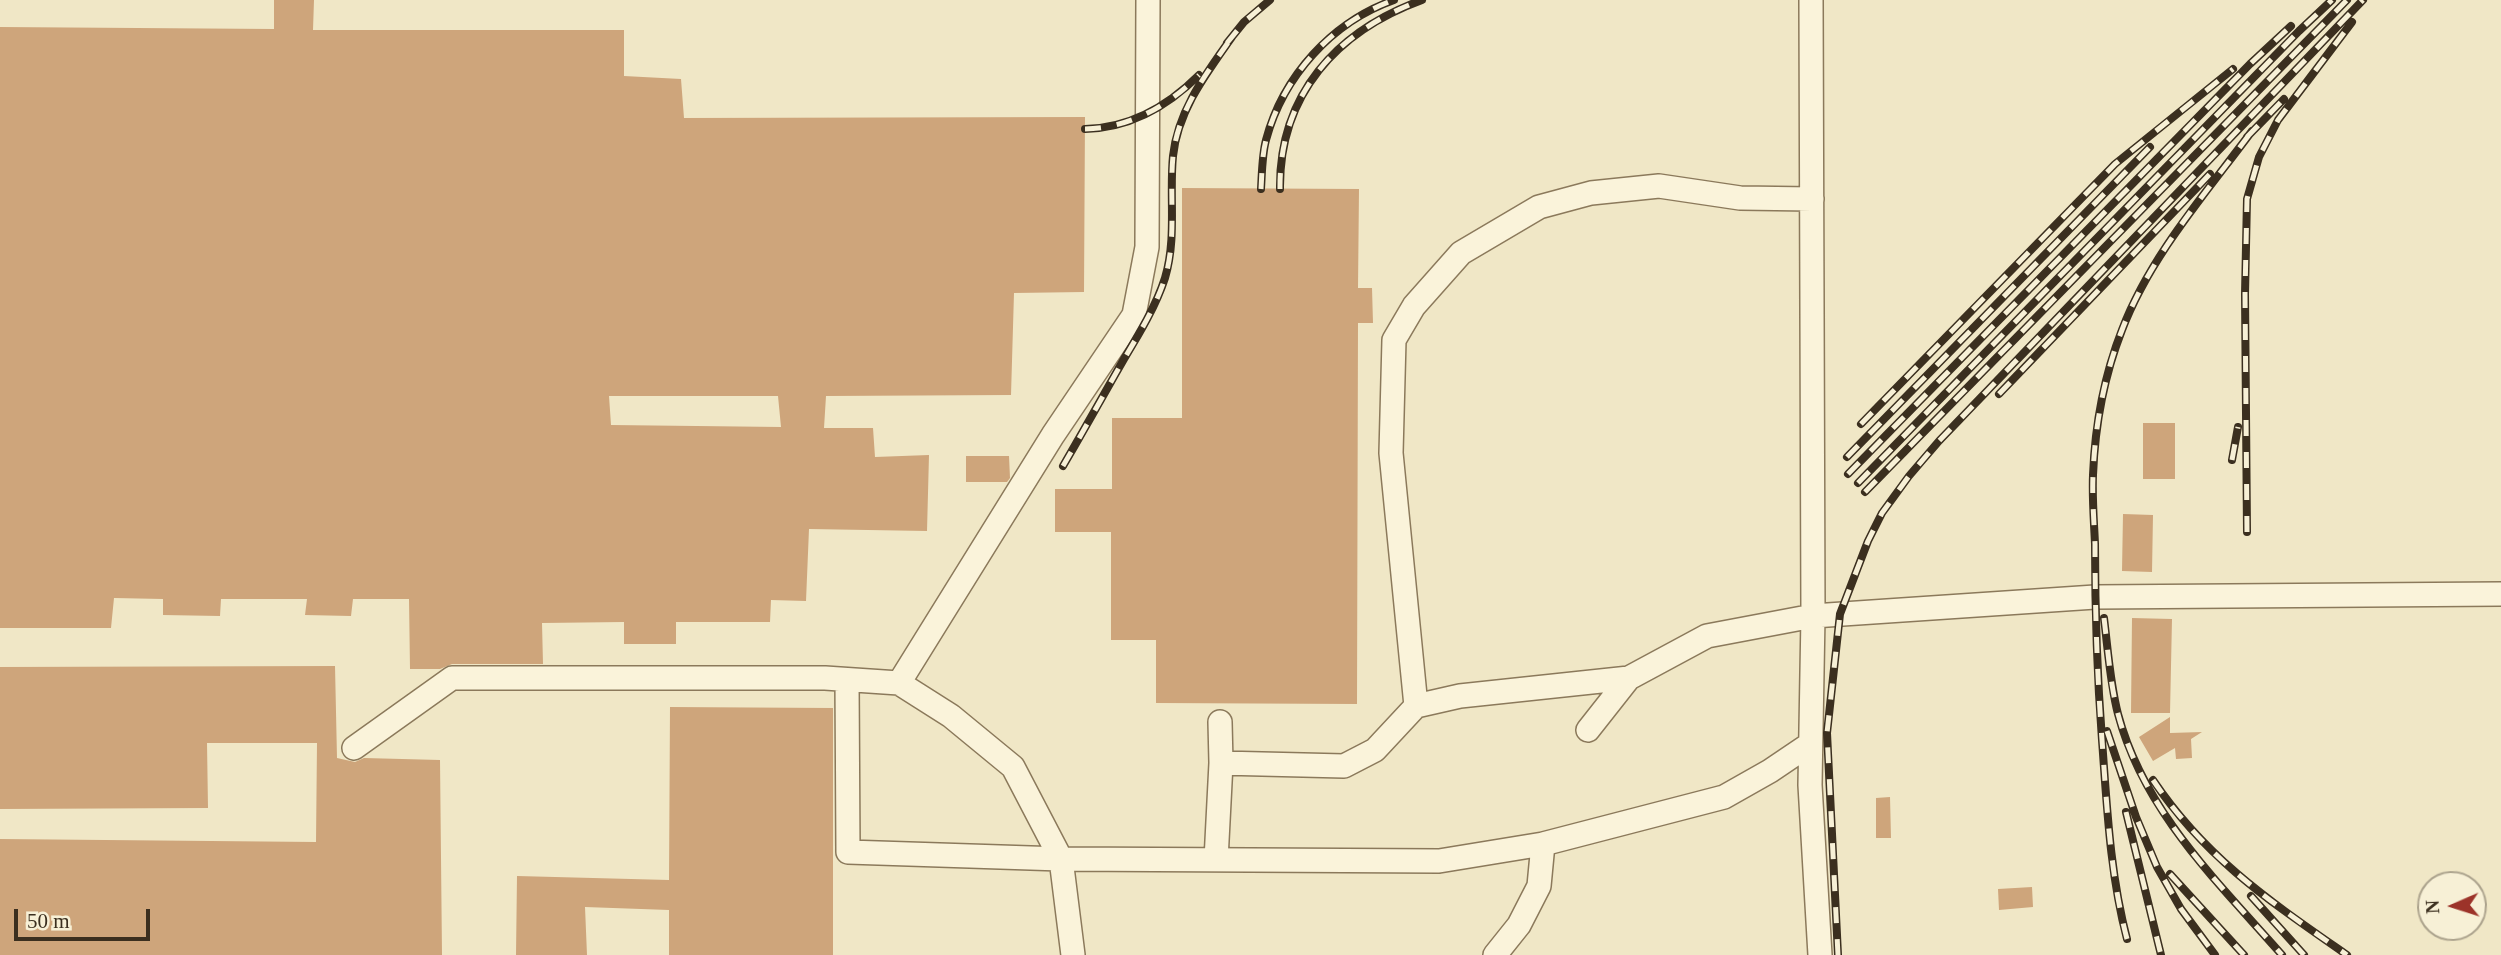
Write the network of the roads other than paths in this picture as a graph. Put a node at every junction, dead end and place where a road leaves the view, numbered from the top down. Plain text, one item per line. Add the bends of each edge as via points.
1 (1147, 0) edge
2 (1811, 0) edge
3 (1812, 199) junction
4 (2501, 594) edge
5 (1813, 616) junction
6 (1629, 678) junction
7 (847, 680) junction
8 (899, 683) junction
9 (1416, 706) junction
10 (1220, 722) dead end
11 (1588, 730) dead end
12 (1810, 744) junction
13 (354, 748) dead end
14 (1221, 763) junction
15 (1543, 844) junction
16 (1060, 859) junction
17 (1216, 860) junction
18 (1073, 955) edge
19 (1495, 955) edge
20 (1820, 955) edge

1 - 8 lane via 1147,247 1134,315 1053,435
2 - 3 lane
3 - 5 lane
3 - 9 lane via 1740,198 1659,186 1591,193 1539,207 1461,253 1414,306 1394,340 1391,453
4 - 5 lane via 2095,597
5 - 6 lane via 1707,636
5 - 12 lane
6 - 9 lane via 1461,696
6 - 11 lane
7 - 8 lane
7 - 13 lane via 453,678
7 - 16 lane via 848,852
8 - 16 lane via 951,716 1013,767
9 - 14 lane via 1375,750 1344,766
10 - 14 lane
12 - 15 lane via 1724,797
12 - 20 lane
14 - 17 lane
15 - 17 lane via 1439,861
15 - 19 lane via 1539,886 1519,925
16 - 17 lane
16 - 18 lane

